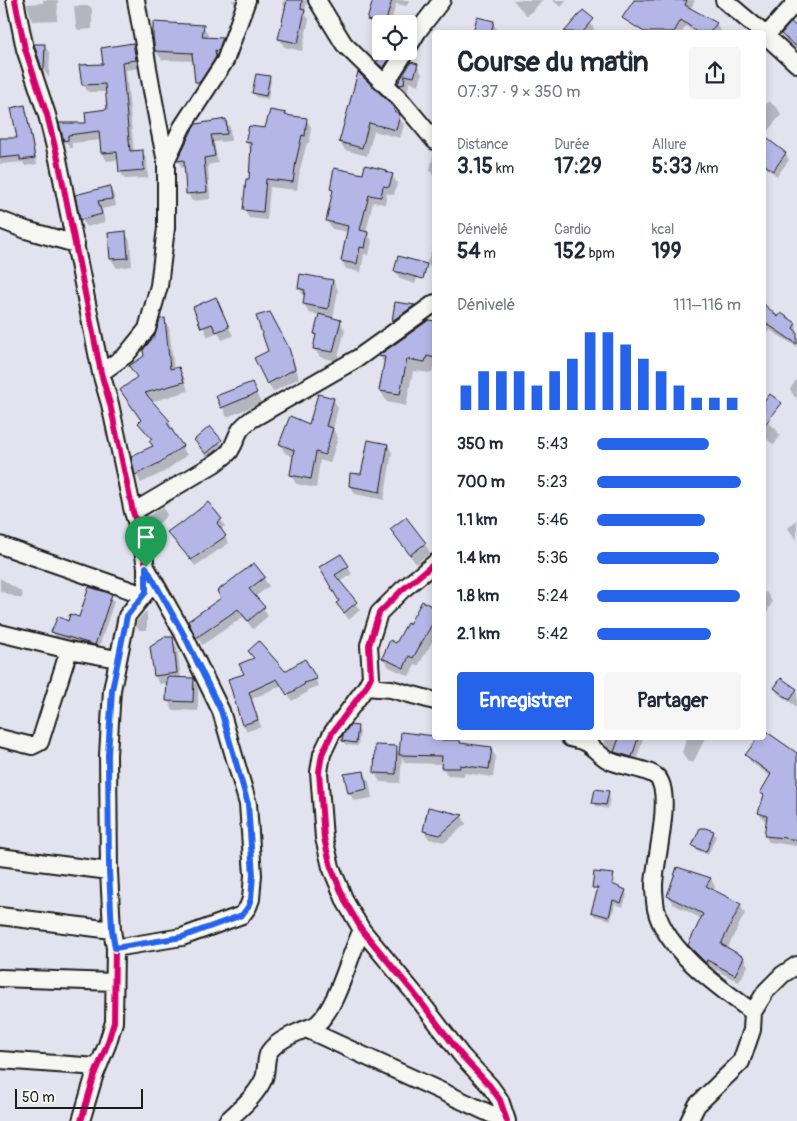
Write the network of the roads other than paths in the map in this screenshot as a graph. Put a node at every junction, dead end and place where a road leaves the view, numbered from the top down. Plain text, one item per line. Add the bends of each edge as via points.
1 (15, 0) edge
2 (136, 0) edge
3 (247, 0) edge
4 (317, 0) edge
5 (442, 0) edge
6 (724, 0) edge
7 (797, 1) edge
8 (758, 30) edge
9 (417, 33) edge
10 (766, 33) edge
11 (766, 37) edge
12 (400, 60) edge
13 (797, 64) edge
14 (385, 84) junction
15 (432, 137) edge
16 (166, 161) junction
17 (0, 220) edge
18 (76, 244) junction
19 (432, 305) edge
20 (101, 373) junction
21 (134, 512) junction
22 (0, 545) edge
23 (432, 565) edge
24 (146, 567) junction
25 (144, 595) junction
26 (0, 633) edge
27 (69, 650) junction
28 (117, 659) junction
29 (366, 687) junction
30 (432, 700) edge
31 (0, 738) edge
32 (577, 740) edge
33 (0, 857) edge
34 (109, 871) junction
35 (0, 916) edge
36 (112, 930) junction
37 (362, 930) junction
38 (115, 948) junction
39 (797, 965) edge
40 (0, 978) edge
41 (114, 982) junction
42 (753, 1012) junction
43 (306, 1029) junction
44 (0, 1060) edge
45 (98, 1067) junction
46 (81, 1121) edge
47 (227, 1121) edge
48 (507, 1121) edge
49 (689, 1121) edge

1 - 18 street via 25,49 58,159
2 - 16 street
3 - 16 street via 225,61 182,127
4 - 14 street via 344,44
5 - 9 street
6 - 8 street
7 - 10 street
11 - 13 street
12 - 14 street
14 - 15 street
16 - 20 street via 166,228 159,286 147,329 126,355
17 - 18 street
18 - 20 street
19 - 21 street via 358,358 248,422 238,432 227,454
20 - 21 street
21 - 24 street
22 - 25 street
23 - 29 street via 380,612 369,645 371,677
24 - 25 street
24 - 38 street via 221,711 248,804 253,875 251,899 242,915 182,937
25 - 28 street via 127,616
26 - 27 street
27 - 28 street
27 - 31 street via 40,742 32,746
28 - 34 street via 108,755
29 - 30 street via 391,689
29 - 37 street via 332,733 322,754 319,772 324,838 331,867 346,904
32 - 42 street via 608,760 658,778 663,788 662,834 654,885 656,910 664,929 680,950 716,986
33 - 34 street
34 - 36 street
35 - 36 street
36 - 38 street
37 - 43 street via 326,1012 317,1024
37 - 48 street via 462,1056 490,1086 500,1100
38 - 41 street
39 - 42 street via 766,991
40 - 41 street
41 - 45 street via 114,1022
42 - 49 street via 752,1030 741,1062 698,1105
43 - 47 street via 281,1042 270,1052 262,1083
43 - 48 street
44 - 45 street
45 - 46 street

